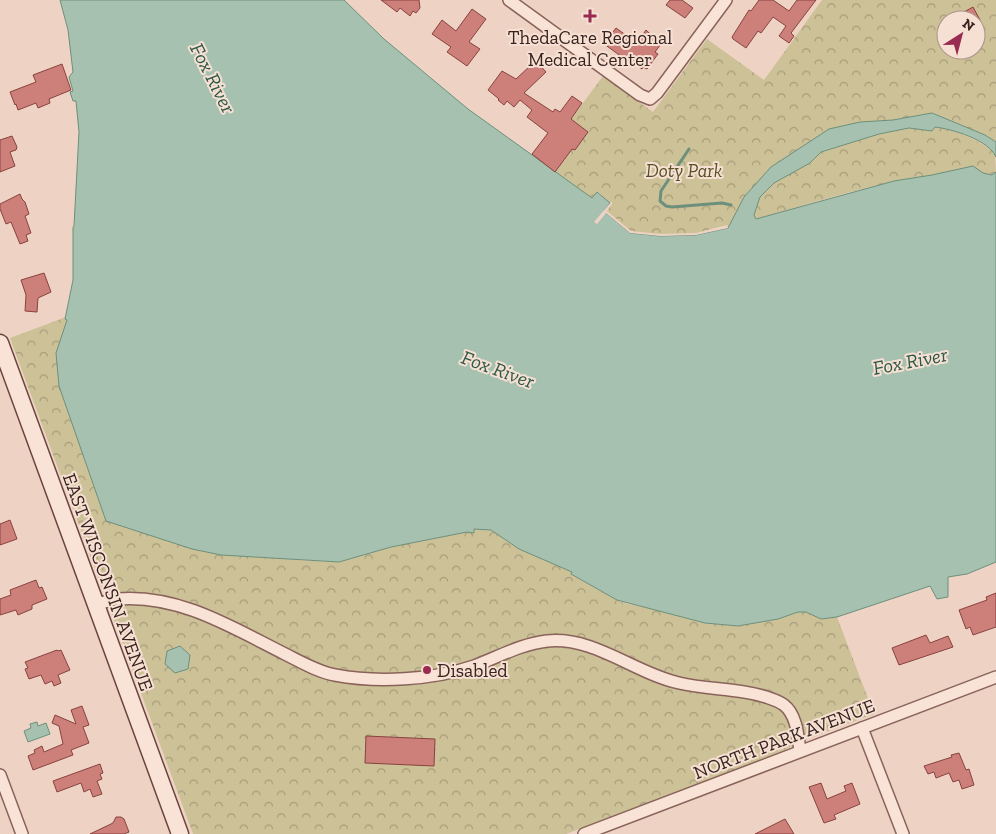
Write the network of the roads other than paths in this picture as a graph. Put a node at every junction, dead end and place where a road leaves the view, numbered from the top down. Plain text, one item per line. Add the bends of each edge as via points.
1 (509, 0) edge
2 (726, 0) edge
3 (1, 351) edge
4 (96, 605) junction
5 (996, 677) edge
6 (862, 728) junction
7 (800, 752) junction
8 (0, 774) edge
9 (22, 834) edge
10 (180, 834) edge
11 (584, 834) edge
12 (903, 834) edge

1 - 2 street via 650,99 658,93
3 - 4 main road, EAST WISCONSIN AVENUE
4 - 7 street via 114,599 129,599 185,608 228,624 333,675 360,678 410,678 447,673 529,645 547,641 578,643 661,678 742,690 782,703 793,716
4 - 10 main road, EAST WISCONSIN AVENUE
5 - 6 street, NORTH PARK AVENUE
6 - 7 street, NORTH PARK AVENUE
6 - 12 street
7 - 11 street, NORTH PARK AVENUE
8 - 9 street

